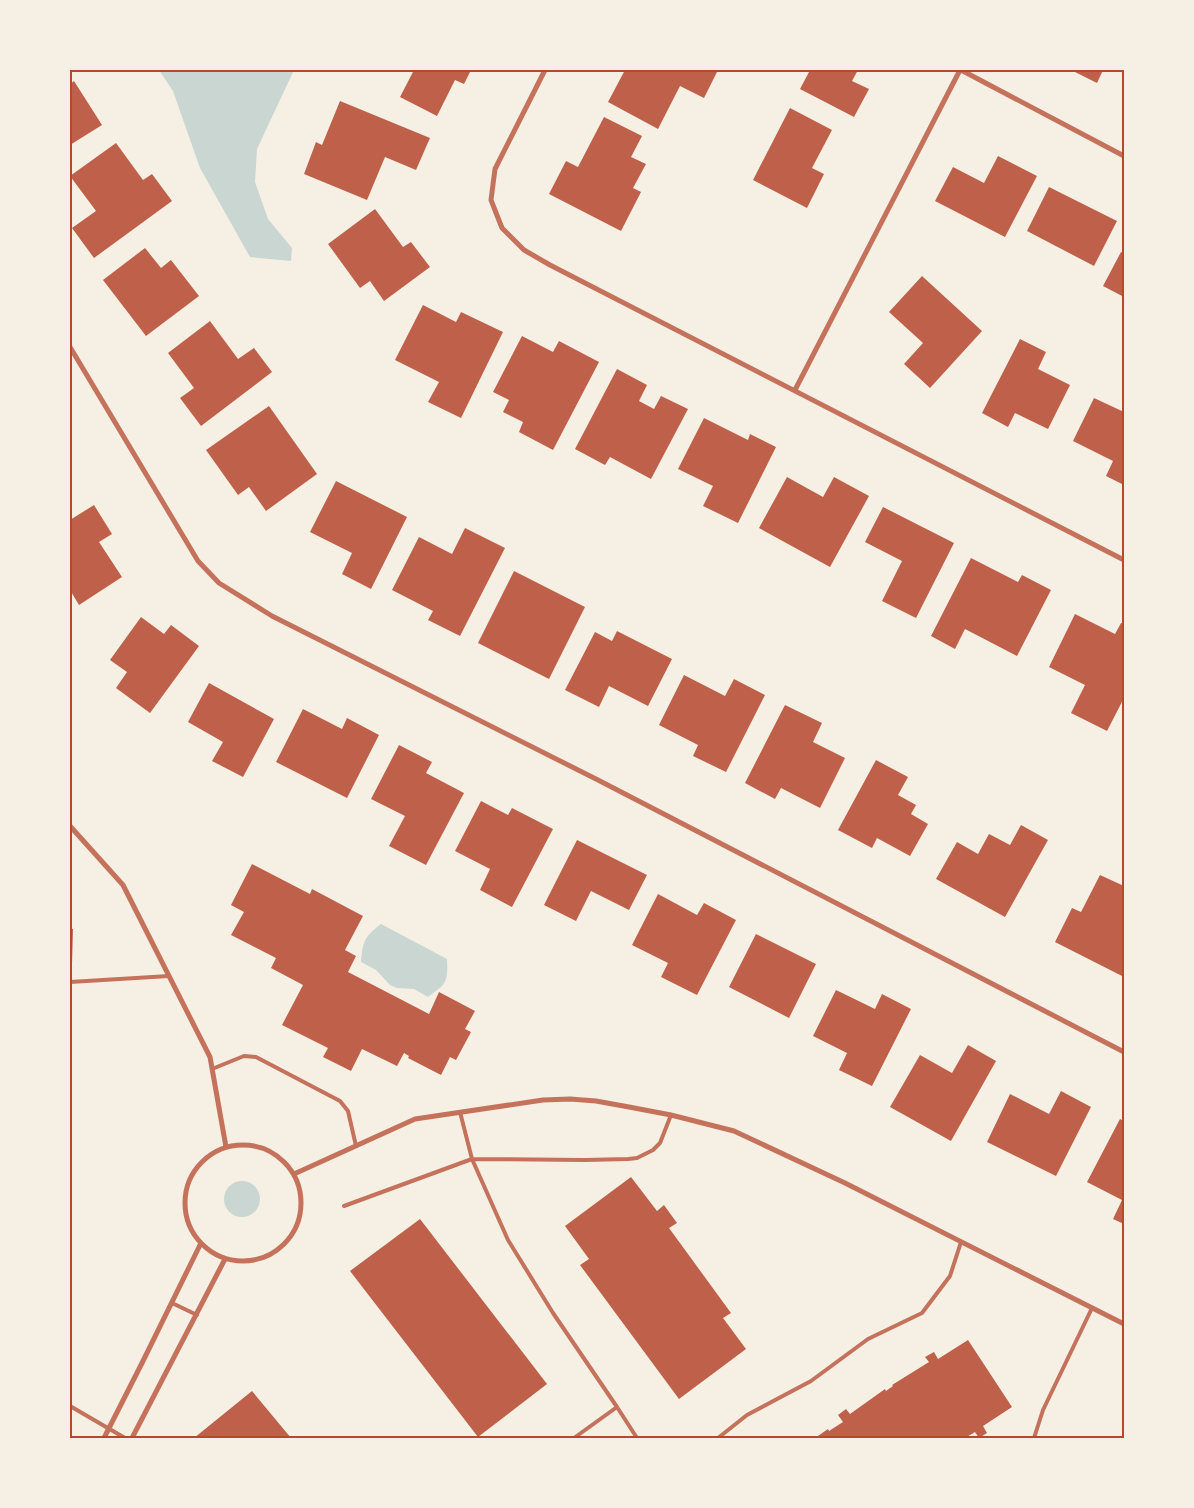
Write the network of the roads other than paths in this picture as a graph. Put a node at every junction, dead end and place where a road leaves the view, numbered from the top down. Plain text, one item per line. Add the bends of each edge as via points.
1 (545, 70) edge
2 (960, 70) edge
3 (1124, 156) edge
4 (70, 348) edge
5 (795, 390) junction
6 (1124, 560) edge
7 (70, 826) edge
8 (169, 976) junction
9 (70, 982) edge
10 (1124, 1052) edge
11 (212, 1069) junction
12 (460, 1112) junction
13 (671, 1115) junction
14 (356, 1146) junction
15 (226, 1147) junction
16 (472, 1159) junction
17 (294, 1174) junction
18 (344, 1206) dead end
19 (961, 1242) junction
20 (201, 1243) junction
21 (225, 1259) junction
22 (172, 1303) junction
23 (1092, 1308) junction
24 (197, 1315) junction
25 (1124, 1324) edge
26 (70, 1406) edge
27 (616, 1407) junction
28 (109, 1428) junction
29 (104, 1438) edge
30 (125, 1438) edge
31 (132, 1438) edge
32 (574, 1438) edge
33 (637, 1438) edge
34 (718, 1438) edge
35 (1034, 1438) edge

1 - 5 street via 495,169 491,200 502,228 524,250 550,266
2 - 3 street
2 - 5 street
4 - 10 street via 198,561 219,584 272,616 598,780
5 - 6 street
7 - 8 street via 123,885
8 - 9 lane
8 - 11 street via 210,1057
11 - 14 lane via 244,1056 256,1057 340,1101 348,1111
11 - 15 street
12 - 13 street via 529,1101 570,1099
12 - 14 street via 415,1118
12 - 16 lane
13 - 16 lane via 660,1143 637,1158
13 - 19 street via 734,1131
14 - 17 street
15 - 17 street via 245,1144 264,1148 281,1159
15 - 20 street via 208,1156 194,1170 186,1188 184,1208 189,1227
16 - 18 lane
16 - 27 lane via 508,1240
17 - 21 street via 300,1190 301,1208 289,1239 276,1252 260,1259
19 - 23 street
19 - 34 lane via 950,1276 922,1313 868,1339 810,1381 747,1415
20 - 21 street
20 - 22 street
21 - 24 street
22 - 24 lane
22 - 28 street
23 - 25 street
23 - 35 lane via 1043,1410
24 - 31 street
26 - 28 lane
27 - 32 lane
27 - 33 lane
28 - 29 street
28 - 30 lane

